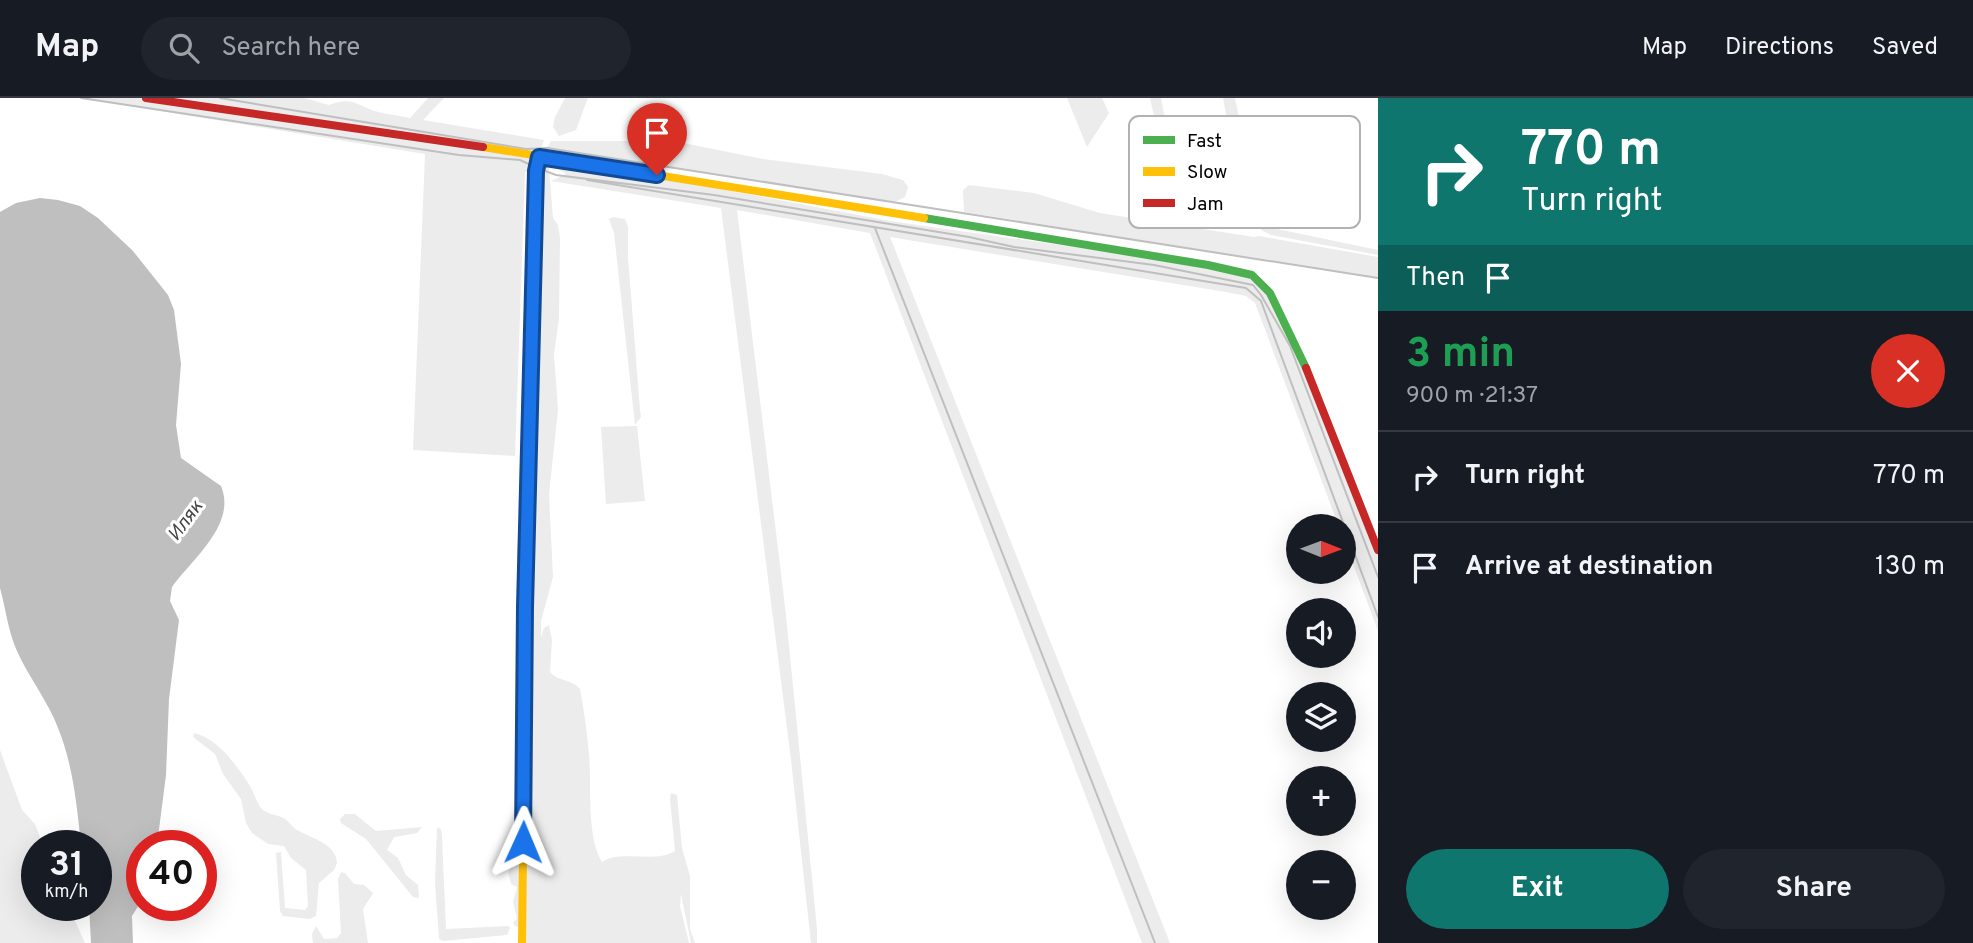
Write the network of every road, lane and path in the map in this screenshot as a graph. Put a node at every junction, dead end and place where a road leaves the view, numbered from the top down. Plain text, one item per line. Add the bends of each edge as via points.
1 (146, 98) edge
2 (537, 164) junction
3 (1378, 550) edge
4 (522, 943) edge

1 - 2 street
2 - 3 street via 1182,260 1252,275 1270,293 1319,396
2 - 4 street

